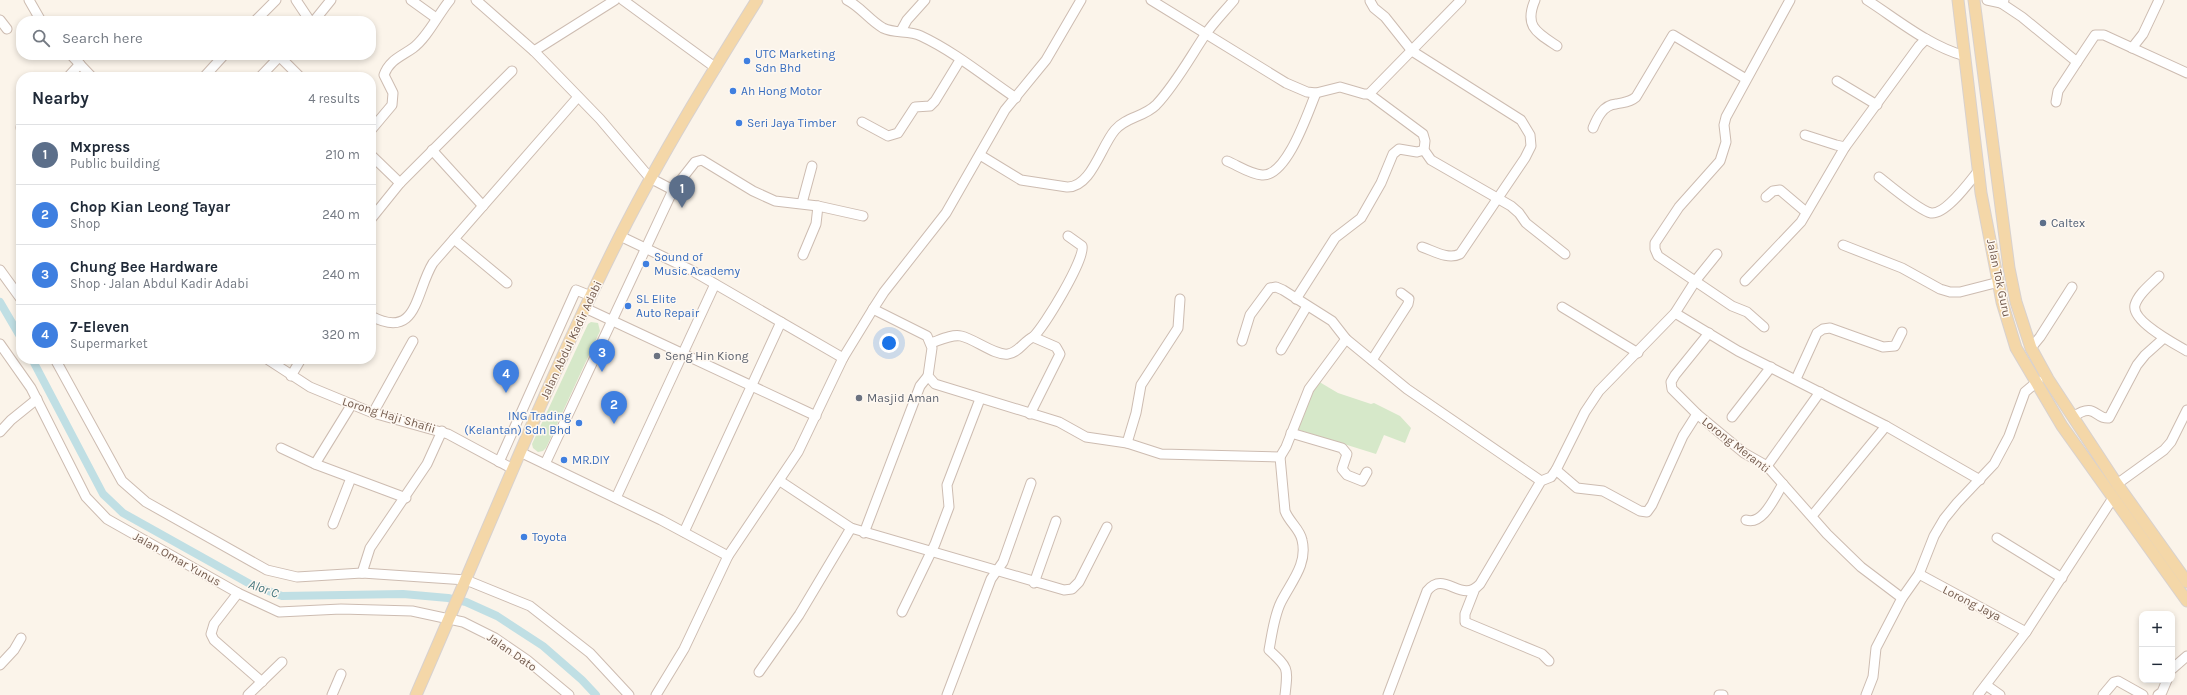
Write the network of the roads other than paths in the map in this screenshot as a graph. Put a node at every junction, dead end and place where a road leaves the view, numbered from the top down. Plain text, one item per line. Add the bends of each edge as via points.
1 (29, 0) edge
2 (276, 0) edge
3 (296, 0) edge
4 (331, 0) edge
5 (411, 0) edge
6 (450, 0) edge
7 (476, 0) edge
8 (615, 0) edge
9 (623, 0) edge
10 (757, 0) edge
11 (847, 0) edge
12 (925, 0) edge
13 (1081, 0) edge
14 (1151, 0) edge
15 (1234, 0) edge
16 (1461, 0) edge
17 (1535, 0) edge
18 (1790, 0) edge
19 (1867, 0) edge
20 (1958, 0) edge
21 (1987, 0) edge
22 (2159, 0) edge
23 (1370, 1) dead end
24 (1977, 1) edge
25 (2002, 1) edge
26 (38, 16) edge
27 (260, 16) edge
28 (307, 16) edge
29 (318, 16) edge
30 (436, 18) junction
31 (0, 20) edge
32 (7, 29) dead end
33 (902, 31) junction
34 (1206, 34) junction
35 (1926, 39) junction
36 (1557, 46) dead end
37 (2132, 48) junction
38 (1412, 51) junction
39 (534, 52) junction
40 (1965, 56) junction
41 (76, 60) edge
42 (219, 60) edge
43 (276, 60) edge
44 (284, 60) edge
45 (960, 60) junction
46 (2077, 62) junction
47 (80, 64) junction
48 (716, 68) junction
49 (73, 72) edge
50 (87, 72) edge
51 (209, 72) edge
52 (265, 72) edge
53 (295, 72) edge
54 (512, 72) dead end
55 (2187, 73) edge
56 (1746, 80) junction
57 (1837, 81) dead end
58 (1316, 93) junction
59 (1369, 94) junction
60 (578, 97) junction
61 (1016, 98) junction
62 (2056, 102) dead end
63 (1877, 105) junction
64 (862, 122) dead end
65 (376, 124) edge
66 (1593, 128) dead end
67 (1805, 135) dead end
68 (1992, 137) junction
69 (1975, 140) junction
70 (1845, 147) junction
71 (432, 150) junction
72 (1424, 150) junction
73 (980, 155) junction
74 (376, 160) edge
75 (1227, 161) dead end
76 (812, 166) dead end
77 (1979, 170) junction
78 (1879, 177) dead end
79 (650, 178) junction
80 (400, 183) junction
81 (673, 190) junction
82 (1498, 197) junction
83 (1766, 197) dead end
84 (802, 203) junction
85 (483, 206) junction
86 (818, 206) junction
87 (1806, 212) junction
88 (376, 213) edge
89 (863, 216) dead end
90 (620, 236) junction
91 (1068, 236) dead end
92 (454, 238) junction
93 (1842, 245) dead end
94 (1422, 247) dead end
95 (646, 248) junction
96 (1565, 254) dead end
97 (1717, 254) dead end
98 (803, 255) dead end
99 (0, 270) edge
100 (2159, 276) dead end
101 (1696, 280) junction
102 (1744, 281) dead end
103 (1999, 282) junction
104 (507, 283) dead end
105 (715, 284) junction
106 (2072, 287) dead end
107 (16, 292) edge
108 (1401, 293) dead end
109 (591, 296) junction
110 (1180, 299) dead end
111 (1296, 299) junction
112 (1307, 306) junction
113 (1562, 307) dead end
114 (585, 308) junction
115 (873, 309) junction
116 (1675, 313) junction
117 (376, 319) edge
118 (612, 321) junction
119 (781, 322) junction
120 (1764, 327) dead end
121 (1902, 332) dead end
122 (1709, 333) junction
123 (1033, 337) junction
124 (2164, 338) junction
125 (1346, 339) junction
126 (413, 341) dead end
127 (1242, 341) dead end
128 (931, 343) junction
129 (0, 344) edge
130 (2031, 348) junction
131 (1281, 350) dead end
132 (2187, 351) edge
133 (1638, 353) junction
134 (683, 354) junction
135 (844, 358) junction
136 (1372, 360) junction
137 (58, 364) edge
138 (274, 364) edge
139 (298, 364) edge
140 (1770, 367) junction
141 (291, 376) junction
142 (928, 376) junction
143 (1796, 379) junction
144 (2038, 381) junction
145 (752, 386) junction
146 (1820, 392) junction
147 (980, 399) junction
148 (37, 400) junction
149 (352, 404) junction
150 (2187, 410) edge
151 (373, 412) junction
152 (1030, 414) junction
153 (1697, 414) junction
154 (816, 416) junction
155 (1732, 417) dead end
156 (2073, 417) junction
157 (1886, 426) junction
158 (442, 431) junction
159 (0, 432) edge
160 (1291, 433) junction
161 (1128, 444) junction
162 (281, 448) dead end
163 (520, 452) junction
164 (1280, 457) junction
165 (499, 462) junction
166 (315, 464) junction
167 (545, 464) junction
168 (1767, 466) junction
169 (513, 469) junction
170 (1556, 470) junction
171 (1367, 472) dead end
172 (351, 478) junction
173 (1980, 480) junction
174 (780, 481) junction
175 (1540, 481) junction
176 (1031, 483) dead end
177 (1783, 484) junction
178 (2117, 484) junction
179 (406, 498) junction
180 (616, 498) junction
181 (2113, 498) junction
182 (1812, 516) junction
183 (1746, 520) dead end
184 (1056, 521) dead end
185 (333, 524) dead end
186 (1107, 526) dead end
187 (851, 528) junction
188 (684, 532) junction
189 (864, 533) junction
190 (1997, 538) dead end
191 (931, 552) junction
192 (728, 556) junction
193 (996, 571) junction
194 (362, 573) junction
195 (1919, 574) junction
196 (2062, 578) junction
197 (2187, 582) edge
198 (1034, 583) junction
199 (464, 585) junction
200 (1474, 591) junction
201 (238, 593) junction
202 (1902, 598) junction
203 (2187, 602) edge
204 (902, 612) dead end
205 (452, 613) junction
206 (2026, 632) junction
207 (21, 638) dead end
208 (2187, 656) edge
209 (1549, 661) dead end
210 (282, 662) dead end
211 (0, 664) edge
212 (2175, 666) edge
213 (758, 672) dead end
214 (341, 674) dead end
215 (262, 682) junction
216 (2166, 683) edge
217 (1986, 685) junction
218 (248, 695) edge
219 (332, 695) edge
220 (416, 695) edge
221 (569, 695) edge
222 (629, 695) edge
223 (656, 695) edge
224 (948, 695) edge
225 (1285, 695) edge
226 (1388, 695) edge
227 (1719, 695) edge
228 (1723, 695) edge
229 (1866, 695) edge
230 (1978, 695) edge
231 (2000, 695) edge
232 (2103, 695) edge
233 (2143, 695) edge
234 (2158, 695) edge

1 - 26 street
2 - 27 street
3 - 28 street
4 - 29 street
5 - 30 street
6 - 30 street
7 - 39 street
8 - 39 street
9 - 48 street
10 - 48 main road, Jalan Abdul Kadir Adabi
11 - 33 street via 856,4 870,20 885,29
12 - 33 street via 907,20
13 - 61 street via 1048,56
14 - 34 street
15 - 34 street
16 - 38 street
17 - 36 street via 1530,12 1530,22 1535,31
18 - 56 street
19 - 35 street
20 - 40 main road, Jalan Tok Guru
21 - 25 street
22 - 37 street via 2143,34
23 - 38 street
24 - 68 main road, Jalan Tok Guru
25 - 46 street
30 - 65 street via 415,47 386,69 384,75 393,93 392,105
31 - 32 street
33 - 45 street via 920,35
34 - 58 street via 1286,83
34 - 73 street via 1155,106 1145,113 1125,120 1114,130 1080,185 1067,187 1021,180
35 - 40 street via 1948,51
35 - 63 street
37 - 46 street via 2104,35 2095,35
37 - 55 street
38 - 59 street
38 - 82 street via 1521,120 1530,135 1531,146
39 - 60 street
40 - 69 main road, Jalan Tok Guru
41 - 47 street
42 - 51 street
43 - 52 street
44 - 53 street
45 - 61 street
45 - 64 street via 935,101 930,106 915,107 898,133 888,136
46 - 62 street via 2058,91
47 - 49 street
47 - 50 street
48 - 79 main road, Jalan Abdul Kadir Adabi
54 - 71 street
56 - 66 street via 1673,35 1636,97 1630,102 1608,106
56 - 101 street via 1724,125 1726,142 1720,161 1679,207 1655,242 1658,256
57 - 63 street
58 - 59 street via 1340,87
58 - 75 street via 1284,162 1273,172 1256,174
59 - 72 street via 1423,134 1426,141
60 - 79 street
60 - 85 street
61 - 73 street via 1005,110
63 - 70 street
67 - 70 street
68 - 69 main road
68 - 130 main road, Jalan Tok Guru via 2008,268
69 - 77 main road, Jalan Tok Guru
70 - 87 street
71 - 80 street
71 - 85 street
72 - 82 street via 1431,160
72 - 111 street via 1417,152 1399,149 1393,154 1381,183 1361,218 1334,238
73 - 115 street via 946,213
74 - 80 street
76 - 84 street
77 - 78 street via 1947,206 1931,213
77 - 103 main road, Jalan Tok Guru
79 - 81 street
79 - 90 main road, Jalan Abdul Kadir Adabi
80 - 88 street
81 - 84 street via 698,159 753,191 775,200
81 - 95 street
82 - 94 street via 1460,254 1454,257
82 - 96 street
83 - 87 street via 1773,191 1780,190
84 - 86 street
85 - 92 street
86 - 89 street
86 - 98 street via 816,224
87 - 102 street via 1801,222
90 - 95 street
90 - 109 main road, Jalan Abdul Kadir Adabi
91 - 123 street via 1082,246 1083,252 1069,281
92 - 104 street
92 - 117 street via 427,272 414,308 405,319 393,325
93 - 103 street via 1902,268 1950,292
95 - 105 street
95 - 118 street
97 - 101 street
99 - 107 street
100 - 124 street via 2134,306 2136,313 2148,326
101 - 116 street
101 - 120 street via 1732,306 1754,317
103 - 144 main road, Jalan Tok Guru via 2002,302 2016,348
105 - 119 street
105 - 134 street
106 - 130 street
108 - 136 street via 1409,299 1408,304
109 - 114 main road, Jalan Abdul Kadir Adabi
109 - 165 street via 576,290
110 - 161 street via 1178,328 1141,385
111 - 112 street
111 - 127 street via 1276,287 1270,288 1250,315
112 - 125 street via 1332,321
112 - 131 street
113 - 133 street
114 - 118 street
114 - 163 main road, Jalan Abdul Kadir Adabi
115 - 128 street via 923,333
115 - 135 street
116 - 122 street
116 - 133 street
118 - 134 street
118 - 167 street
119 - 135 street
119 - 145 street
121 - 143 street via 1895,346 1890,348 1830,328 1823,329 1817,333
122 - 140 street
122 - 153 street, Lorong Meranti via 1671,382 1672,389
123 - 128 street via 1008,354 961,336
123 - 152 street via 1056,347 1060,354
124 - 132 street
124 - 156 street via 2137,365 2109,418 2104,418 2092,410
125 - 136 street
125 - 160 street via 1309,389
126 - 151 street
128 - 142 street
129 - 148 street, Jalan Omar Yunus
130 - 156 main road, Jalan Tok Guru
133 - 170 street via 1599,391 1585,412
134 - 145 street
134 - 180 street
135 - 154 street
136 - 175 street via 1408,389
137 - 194 street via 122,481 146,502 267,570 296,577
138 - 141 street, Lorong Haji Shafii
139 - 141 street
140 - 143 street
140 - 155 street
141 - 149 street, Lorong Haji Shafii via 310,387
142 - 147 street via 935,384
142 - 189 street via 920,386
143 - 146 street
144 - 173 street via 2025,392 2002,452
144 - 181 main road, Jalan Tok Guru via 2062,426
145 - 154 street
145 - 188 street
146 - 157 street
146 - 168 street
147 - 152 street
147 - 191 street via 948,485 950,504
148 - 159 street
148 - 201 street, Jalan Omar Yunus via 86,497 96,509 107,519
149 - 151 street, Lorong Haji Shafii
149 - 166 street
150 - 178 street via 2171,442 2164,450
151 - 158 street, Lorong Haji Shafii
152 - 161 street via 1058,422 1090,438
153 - 168 street, Lorong Meranti via 1744,453
153 - 170 street via 1647,512 1640,511 1603,491 1577,488
154 - 174 street
156 - 178 main road, Jalan Tok Guru
157 - 173 street
157 - 182 street
158 - 165 street, Lorong Haji Shafii
158 - 179 street via 427,464
160 - 164 street
160 - 171 street via 1342,448 1347,454 1342,470 1347,475 1362,481
161 - 164 street via 1169,455
162 - 166 street
163 - 167 street
163 - 169 main road, Jalan Abdul Kadir Adabi
164 - 225 street via 1285,511 1287,518 1302,538 1304,551 1294,582 1278,610 1269,650 1286,668
165 - 169 street, Lorong Haji Shafii
166 - 172 street
167 - 180 street
168 - 177 street, Lorong Meranti
169 - 199 main road, Jalan Abdul Kadir Adabi
170 - 175 street via 1551,477
172 - 179 street
172 - 185 street
173 - 195 street via 1944,519 1934,536
174 - 187 street
174 - 192 street
175 - 200 street via 1486,575
176 - 193 street via 1002,562
177 - 182 street, Lorong Meranti
177 - 183 street via 1756,521
178 - 197 main road, Jalan Tok Guru
179 - 194 street via 370,548
180 - 188 street
181 - 196 street
181 - 203 main road, Jalan Tok Guru
182 - 202 street, Lorong Meranti via 1861,567
184 - 198 street
186 - 198 street via 1079,582 1072,589 1064,590
187 - 189 street
187 - 213 street via 799,615
188 - 192 street
189 - 191 street
190 - 196 street
191 - 193 street
191 - 204 street
192 - 223 street via 684,649
193 - 198 street
193 - 224 street
194 - 199 street
195 - 202 street
195 - 206 street, Lorong Jaya
196 - 206 street
199 - 205 main road, Jalan Abdul Kadir Adabi
199 - 222 street via 530,606 590,653
200 - 209 street via 1465,614 1465,622 1542,654
200 - 226 street via 1461,591 1444,583 1432,586 1427,591
201 - 205 street, Jalan Omar Yunus via 279,612 341,609
201 - 215 street via 214,624 211,634 214,640
202 - 229 street via 1876,648 1873,677
205 - 220 main road, Jalan Abdul Kadir Adabi
205 - 221 street, Jalan Dato via 527,660
206 - 217 street
207 - 211 street via 12,653
208 - 212 street
210 - 215 street
214 - 219 street
215 - 218 street
216 - 234 street
217 - 230 street
217 - 231 street
227 - 228 street
232 - 233 street via 2118,681

